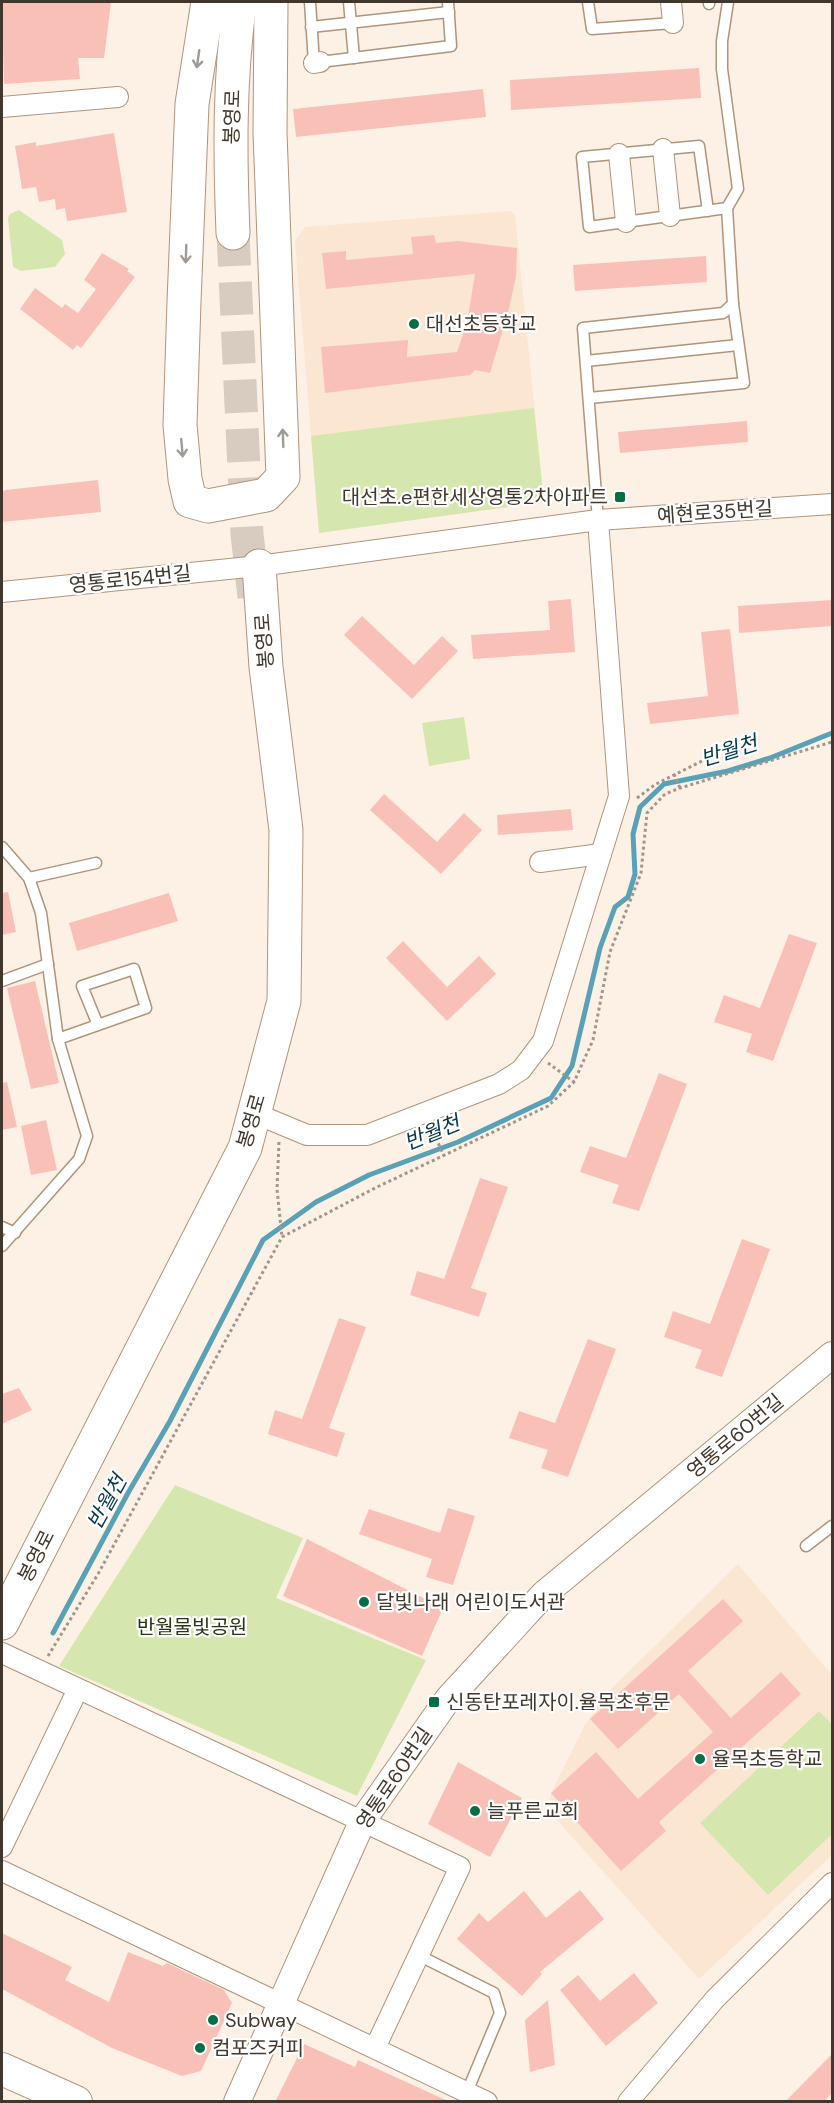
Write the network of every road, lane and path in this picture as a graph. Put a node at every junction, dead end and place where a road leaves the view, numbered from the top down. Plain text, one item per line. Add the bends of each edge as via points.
1 (208, 2) edge
2 (240, 2) edge
3 (272, 2) edge
4 (310, 2) edge
5 (349, 2) edge
6 (588, 2) edge
7 (671, 2) edge
8 (728, 2) edge
9 (448, 7) edge
10 (350, 22) junction
11 (673, 23) joint
12 (311, 27) junction
13 (354, 58) junction
14 (118, 97) dead end
15 (2, 107) edge
16 (663, 149) junction
17 (619, 154) junction
18 (727, 208) junction
19 (708, 211) junction
20 (670, 216) junction
21 (626, 222) junction
22 (233, 233) tunnel mouth
23 (733, 304) junction
24 (738, 345) junction
25 (586, 361) junction
26 (589, 398) junction
27 (832, 504) edge
28 (598, 520) junction
29 (259, 566) junction
30 (2, 592) edge
31 (832, 742) edge
32 (704, 760) dead end
33 (674, 774) junction
34 (680, 788) junction
35 (619, 796) junction
36 (2, 847) edge
37 (601, 854) junction
38 (540, 862) dead end
39 (96, 863) dead end
40 (29, 879) junction
41 (48, 964) junction
42 (2, 981) edge
43 (98, 1025) junction
44 (58, 1039) junction
45 (547, 1062) dead end
46 (574, 1082) junction
47 (254, 1113) junction
48 (424, 1113) junction
49 (278, 1150) dead end
50 (444, 1156) junction
51 (2, 1227) edge
52 (15, 1233) junction
53 (282, 1237) junction
54 (2, 1246) edge
55 (832, 1354) edge
56 (832, 1526) edge
57 (806, 1546) dead end
58 (2, 1623) edge
59 (2, 1653) edge
60 (38, 1672) junction
61 (77, 1691) junction
62 (363, 1820) junction
63 (2, 1847) edge
64 (2, 1871) edge
65 (832, 1883) edge
66 (418, 1955) junction
67 (281, 2003) junction
68 (375, 2048) junction
69 (2, 2069) edge
70 (467, 2092) junction
71 (76, 2102) edge
72 (237, 2102) edge
73 (487, 2102) edge
74 (628, 2102) edge

1 -> 3 highway via 192,104 180,425 190,501 208,506 266,495 283,477 270,133
2 - 22 highway, 봉영로 via 230,148
4 - 12 lane
5 - 10 lane
6 - 11 lane via 592,29
7 - 11 street
8 - 18 lane via 722,69 738,189
9 - 10 lane
9 - 13 lane via 451,46
10 - 12 lane
10 - 13 lane
12 - 13 lane via 317,62
14 - 15 street
16 - 17 lane
16 - 19 lane via 699,146
16 - 20 street
17 - 21 street
17 - 21 lane via 582,157 589,227
18 - 19 lane
18 - 23 lane
19 - 20 lane
20 - 21 lane
23 - 24 lane
23 - 25 lane via 723,313 583,328
24 - 25 lane
24 - 26 lane via 744,383
25 - 26 lane
26 - 28 lane
27 - 28 street, 예현로35번길
28 - 29 street, 예현로35번길
28 - 35 street
29 - 30 street, 영통로154번길
29 - 47 highway, 봉영로 via 266,667 286,830 284,1001
31 - 34 path
32 - 33 path
33 - 34 path
33 - 35 path via 632,801
34 - 46 path via 665,794 647,813 641,873 610,952 593,1040
35 - 37 street
36 - 40 lane
37 - 38 street
37 - 48 street via 543,1041 521,1070 500,1084
39 - 40 lane
40 - 41 lane via 40,912
41 - 42 lane
41 - 44 lane
43 - 43 lane via 147,1008 134,969 82,986
43 - 44 lane
44 - 52 lane via 87,1136 79,1159
45 - 46 path
46 - 50 path via 548,1106
47 - 48 street via 307,1136 367,1135
47 - 58 highway, 봉영로 via 245,1148
48 - 50 path
49 - 53 path
50 - 53 path
51 - 52 lane
52 - 54 lane
53 - 60 path via 98,1574
55 - 62 street, 영통로60번길 via 544,1594 448,1699
56 - 57 lane
59 - 60 street
60 - 61 street
61 - 62 street
61 - 63 street
62 - 66 street via 460,1867
62 - 67 street, 영통로60번길
64 - 67 street
65 - 74 street via 715,2000
66 - 68 street
66 - 70 lane via 494,1993 500,2013
67 - 68 street
67 - 72 street, 영통로60번길
68 - 70 street
69 - 71 main road
70 - 73 street

